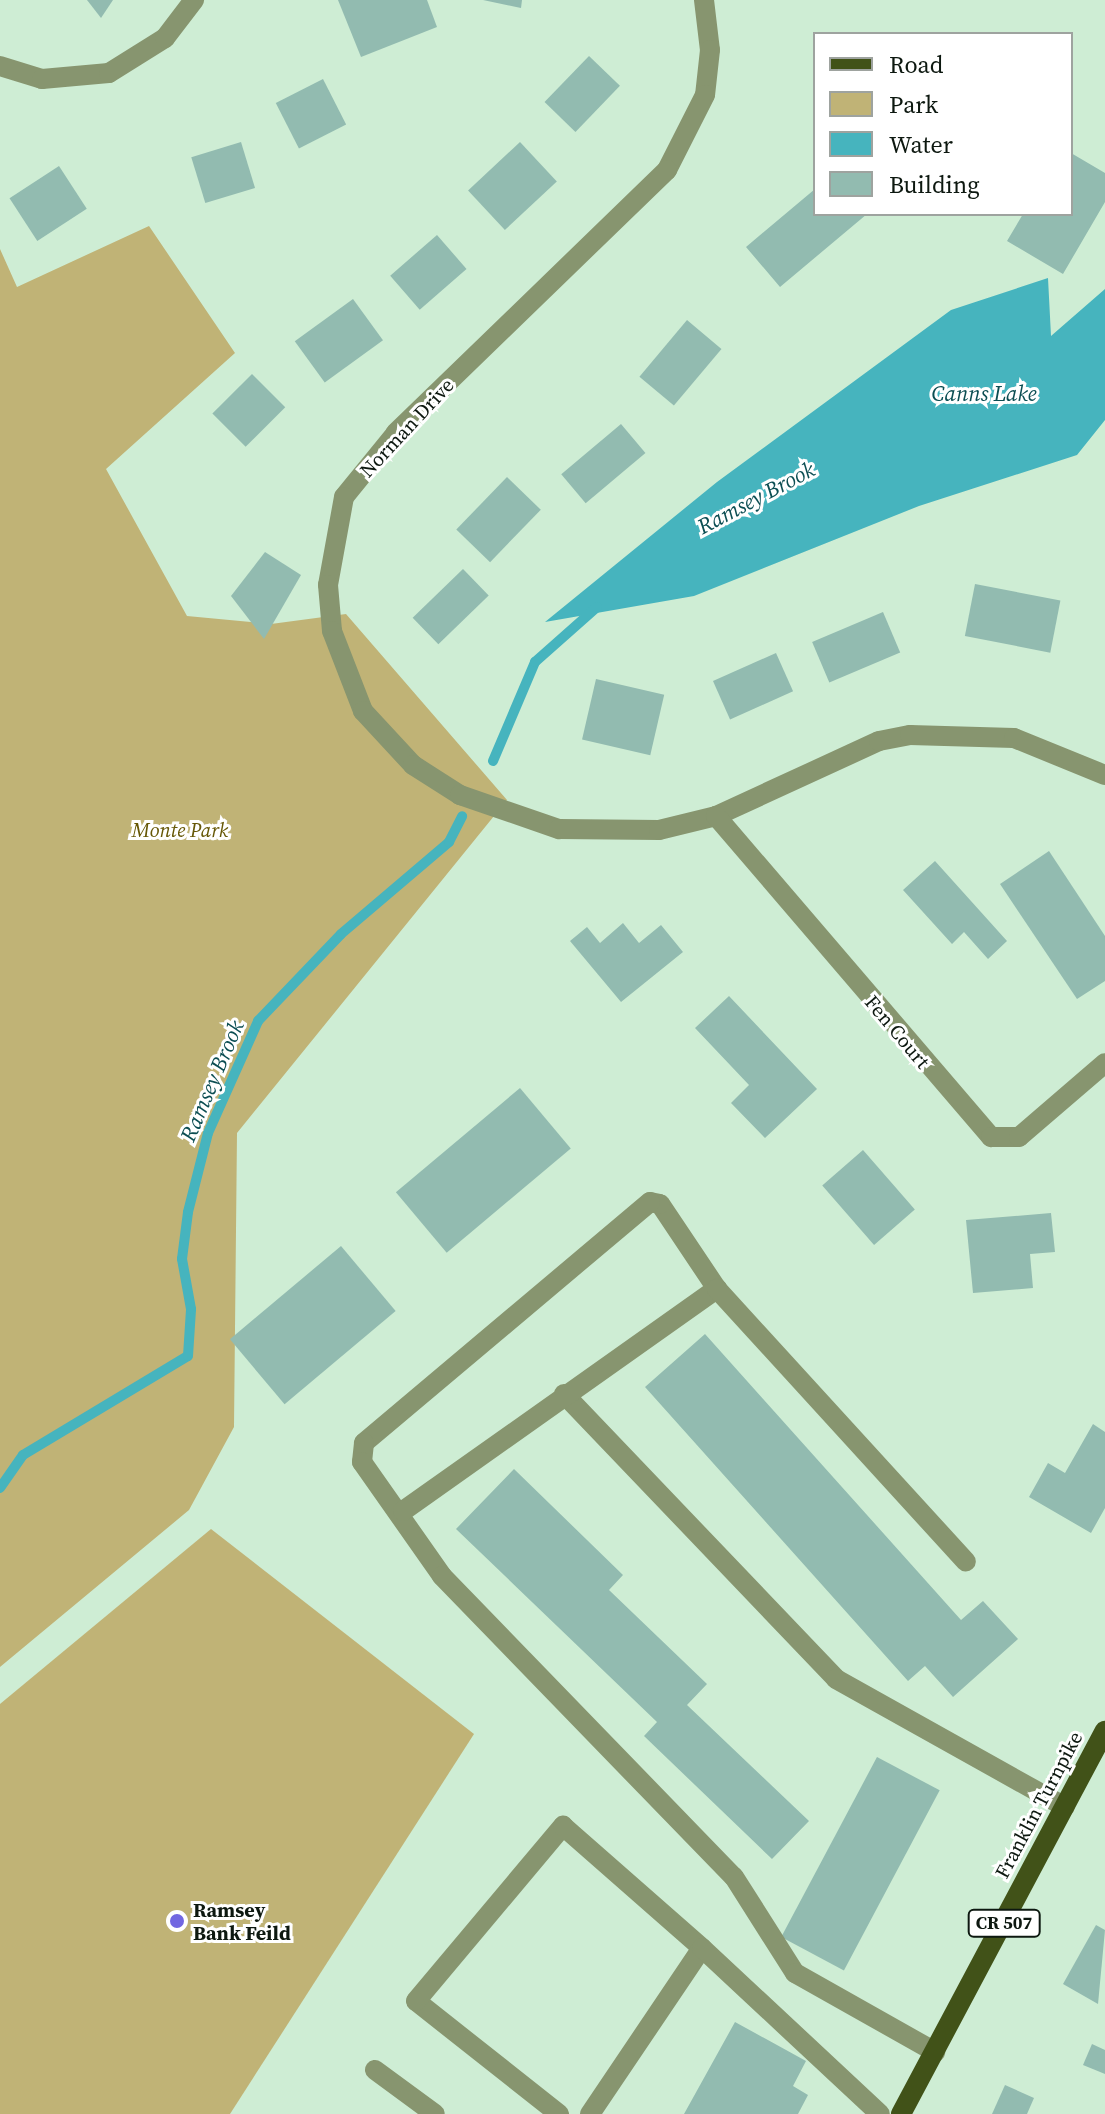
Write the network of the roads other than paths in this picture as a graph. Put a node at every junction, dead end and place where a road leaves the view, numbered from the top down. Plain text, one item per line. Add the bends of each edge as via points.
1 (194, 0) edge
2 (704, 0) edge
3 (0, 66) edge
4 (1105, 775) edge
5 (716, 816) junction
6 (1105, 1063) edge
7 (717, 1289) junction
8 (564, 1394) junction
9 (403, 1511) junction
10 (966, 1562) dead end
11 (1105, 1731) edge
12 (1065, 1807) junction
13 (702, 1948) junction
14 (935, 2052) junction
15 (375, 2070) dead end
16 (435, 2114) edge
17 (559, 2114) edge
18 (590, 2114) edge
19 (880, 2114) edge
20 (901, 2114) edge

1 - 3 street via 165,38 109,73 42,79
2 - 5 street, Norman Drive via 710,50 688,138 667,170 396,433 344,497 328,585 332,631 363,711 413,765 460,795 510,818 609,833
4 - 5 street, Norman Drive via 1014,738 910,735 879,741
5 - 6 street, Fen Court via 991,1137 1019,1137
7 - 8 street
7 - 9 street via 660,1204 650,1202 364,1443 362,1462
7 - 10 street
8 - 9 street
8 - 12 street via 836,1679
9 - 14 street via 442,1576 734,1877 795,1973
11 - 12 main road, Franklin Turnpike / CR 507
12 - 14 main road, Franklin Turnpike / CR 507
13 - 17 street via 563,1826 416,2001
13 - 18 street
13 - 19 street
14 - 20 main road, Franklin Turnpike / CR 507
15 - 16 street

